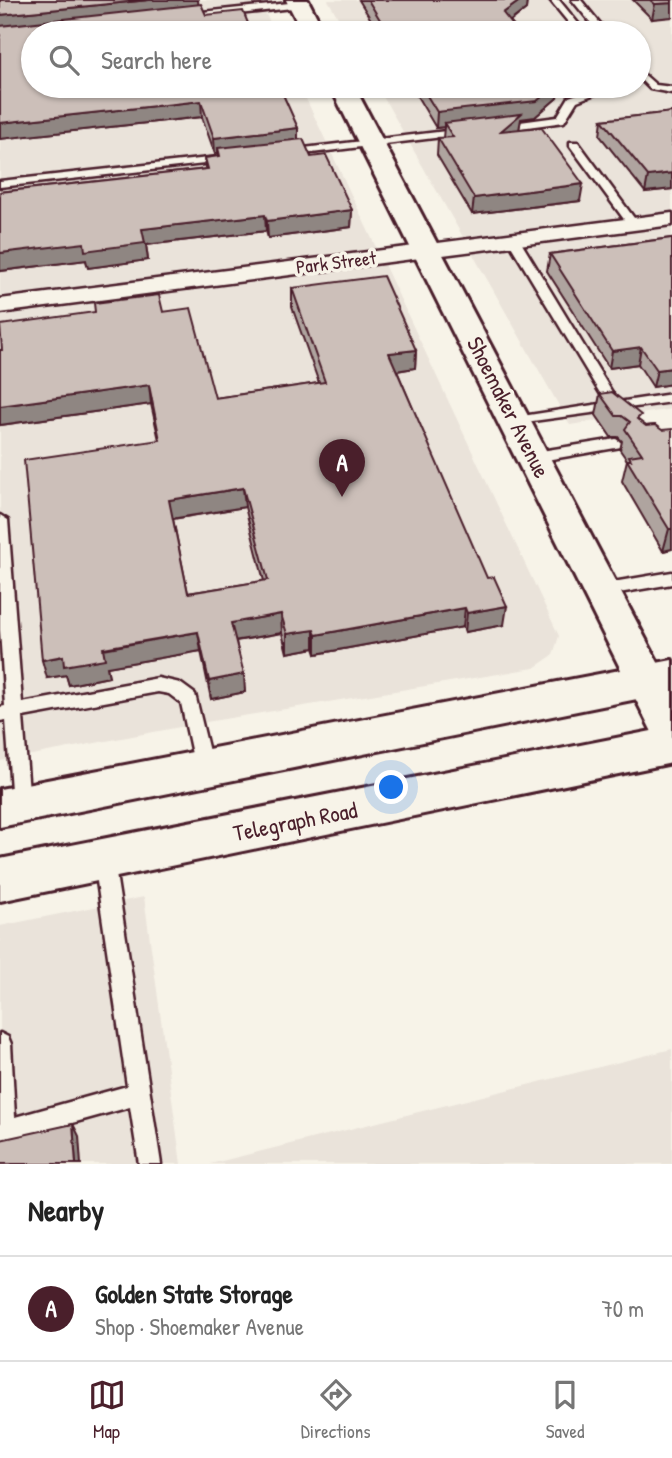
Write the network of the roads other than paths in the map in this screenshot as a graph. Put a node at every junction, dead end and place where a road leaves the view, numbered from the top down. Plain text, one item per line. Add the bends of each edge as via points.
1 (221, 0) edge
2 (554, 0) edge
3 (576, 0) edge
4 (298, 2) edge
5 (227, 12) junction
6 (174, 18) edge
7 (308, 21) edge
8 (572, 21) edge
9 (594, 21) edge
10 (651, 85) edge
11 (672, 90) edge
12 (348, 98) edge
13 (576, 98) edge
14 (493, 129) edge
15 (480, 130) edge
16 (372, 144) junction
17 (574, 144) dead end
18 (270, 155) edge
19 (244, 158) edge
20 (0, 184) edge
21 (672, 219) edge
22 (633, 224) junction
23 (513, 239) junction
24 (428, 250) junction
25 (0, 306) edge
26 (672, 398) edge
27 (615, 407) junction
28 (516, 421) junction
29 (616, 444) edge
30 (535, 457) junction
31 (0, 520) edge
32 (672, 578) edge
33 (601, 590) junction
34 (659, 679) edge
35 (7, 713) edge
36 (672, 730) edge
37 (672, 745) edge
38 (204, 768) junction
39 (10, 806) edge
40 (104, 858) junction
41 (0, 880) edge
42 (0, 1044) edge
43 (141, 1093) junction
44 (3, 1131) edge
45 (150, 1164) edge

1 - 5 lane
2 - 8 lane
3 - 9 lane
4 - 5 lane
4 - 7 main road
5 - 6 lane
10 - 11 lane
12 - 16 main road, Shoemaker Avenue
13 - 14 lane via 560,120
15 - 16 lane
16 - 18 lane
16 - 24 main road, Shoemaker Avenue
17 - 22 lane
19 - 20 lane
21 - 22 street, Park Street
22 - 23 street, Park Street
23 - 24 street, Park Street
23 - 27 lane
24 - 25 street, Park Street
24 - 28 main road, Shoemaker Avenue
26 - 27 lane
27 - 28 lane
28 - 30 main road, Shoemaker Avenue
29 - 30 lane
30 - 33 main road, Shoemaker Avenue
31 - 35 lane
32 - 33 lane
33 - 34 main road, Shoemaker Avenue
34 - 36 main road, Shoemaker Avenue
34 - 38 main road
35 - 38 lane via 158,685 174,688 189,699
35 - 39 lane
37 - 40 main road, Telegraph Road
38 - 39 main road
40 - 41 main road, Telegraph Road
40 - 43 lane
42 - 44 lane
43 - 44 lane
43 - 45 lane

